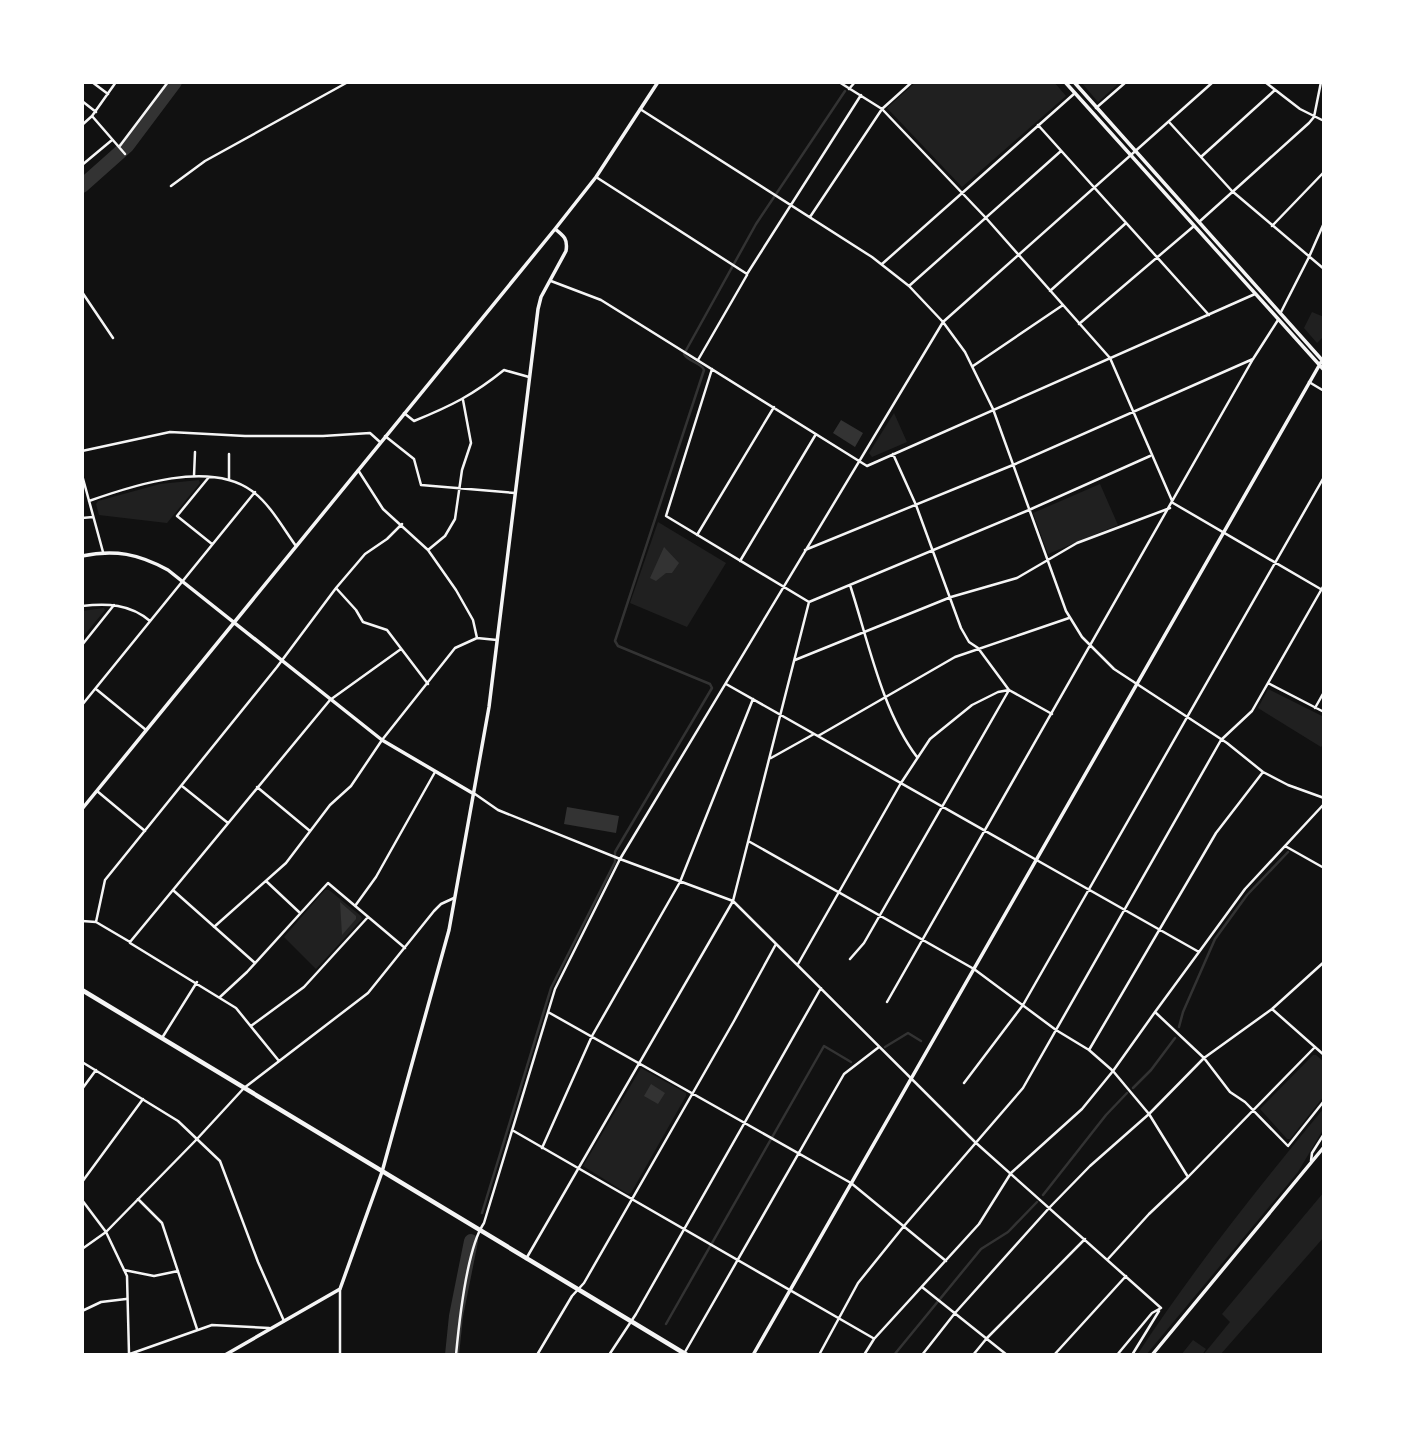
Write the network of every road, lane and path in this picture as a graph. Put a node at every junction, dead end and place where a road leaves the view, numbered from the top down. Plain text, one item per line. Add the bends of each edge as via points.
1 (92, 82) edge
2 (116, 82) edge
3 (168, 82) edge
4 (348, 82) edge
5 (658, 82) edge
6 (839, 82) edge
7 (855, 82) edge
8 (912, 82) edge
9 (1065, 82) edge
10 (1074, 82) edge
11 (1126, 82) edge
12 (1213, 82) edge
13 (1265, 82) edge
14 (1321, 82) edge
15 (849, 89) junction
16 (1275, 90) junction
17 (1075, 93) junction
18 (108, 94) junction
19 (861, 95) junction
20 (82, 101) edge
21 (640, 108) junction
22 (1096, 108) junction
23 (882, 109) junction
24 (96, 112) junction
25 (92, 116) junction
26 (1314, 117) junction
27 (1324, 121) edge
28 (1169, 122) junction
29 (82, 125) edge
30 (1038, 125) junction
31 (112, 139) junction
32 (119, 148) junction
33 (1061, 150) junction
34 (1135, 150) junction
35 (124, 154) dead end
36 (1130, 155) junction
37 (1201, 156) junction
38 (82, 165) edge
39 (1324, 172) edge
40 (596, 177) junction
41 (171, 186) dead end
42 (1094, 187) junction
43 (1232, 191) junction
44 (963, 193) junction
45 (789, 205) junction
46 (810, 217) junction
47 (986, 218) junction
48 (1199, 222) junction
49 (1126, 223) junction
50 (1324, 223) edge
51 (1194, 226) junction
52 (1272, 226) junction
53 (555, 229) junction
54 (1018, 255) junction
55 (1310, 257) junction
56 (1157, 258) junction
57 (882, 264) junction
58 (1324, 270) edge
59 (747, 274) junction
60 (550, 280) junction
61 (909, 286) junction
62 (1050, 291) junction
63 (82, 292) edge
64 (1255, 294) junction
65 (1063, 305) junction
66 (1281, 312) junction
67 (1210, 316) junction
68 (1278, 320) junction
69 (943, 321) junction
70 (1079, 324) junction
71 (113, 338) dead end
72 (1110, 358) junction
73 (1253, 359) junction
74 (698, 360) junction
75 (1322, 361) edge
76 (973, 366) junction
77 (712, 369) junction
78 (1324, 370) edge
79 (528, 377) junction
80 (1310, 382) junction
81 (1324, 391) edge
82 (463, 400) junction
83 (774, 407) junction
84 (993, 409) junction
85 (1133, 412) junction
86 (404, 413) junction
87 (816, 434) junction
88 (385, 436) junction
89 (380, 442) junction
90 (82, 451) edge
91 (195, 452) dead end
92 (229, 454) dead end
93 (893, 454) junction
94 (1152, 456) junction
95 (860, 461) junction
96 (1013, 465) junction
97 (358, 470) junction
98 (82, 475) edge
99 (194, 476) junction
100 (209, 477) junction
101 (1324, 477) edge
102 (229, 479) junction
103 (459, 488) junction
104 (255, 492) junction
105 (515, 493) junction
106 (89, 501) junction
107 (916, 505) junction
108 (1171, 505) junction
109 (1029, 510) junction
110 (93, 517) junction
111 (82, 518) edge
112 (402, 524) junction
113 (1222, 533) junction
114 (697, 535) junction
115 (212, 544) junction
116 (296, 546) junction
117 (428, 550) junction
118 (805, 550) junction
119 (934, 551) junction
120 (103, 552) junction
121 (82, 556) edge
122 (1046, 560) junction
123 (740, 561) junction
124 (1274, 563) junction
125 (183, 581) junction
126 (850, 585) junction
127 (784, 586) junction
128 (336, 588) junction
129 (1323, 588) edge
130 (951, 597) junction
131 (809, 602) junction
132 (114, 605) junction
133 (82, 606) edge
134 (1069, 618) junction
135 (150, 621) junction
136 (233, 622) junction
137 (865, 632) junction
138 (477, 638) junction
139 (497, 640) junction
140 (82, 645) edge
141 (1090, 647) junction
142 (978, 648) junction
143 (401, 649) junction
144 (795, 660) junction
145 (281, 661) junction
146 (1268, 683) junction
147 (428, 684) junction
148 (726, 684) junction
149 (1136, 684) junction
150 (96, 689) junction
151 (1010, 690) junction
152 (1324, 692) edge
153 (885, 695) junction
154 (752, 699) junction
155 (330, 700) junction
156 (82, 705) edge
157 (1315, 708) junction
158 (1324, 712) edge
159 (1052, 714) junction
160 (781, 715) junction
161 (1186, 716) junction
162 (146, 730) junction
163 (816, 735) junction
164 (382, 740) junction
165 (1221, 740) junction
166 (917, 757) junction
167 (769, 759) junction
168 (435, 772) junction
169 (1264, 772) junction
170 (901, 783) junction
171 (182, 786) junction
172 (257, 787) junction
173 (97, 791) junction
174 (475, 794) junction
175 (1324, 798) edge
176 (1324, 804) edge
177 (943, 807) junction
178 (82, 809) edge
179 (228, 823) junction
180 (145, 831) junction
181 (310, 831) junction
182 (986, 832) junction
183 (748, 841) junction
184 (1285, 846) junction
185 (619, 859) junction
186 (1036, 860) junction
187 (1324, 868) edge
188 (266, 881) junction
189 (680, 882) junction
190 (173, 890) junction
191 (1088, 890) junction
192 (839, 893) junction
193 (456, 897) junction
194 (733, 901) junction
195 (355, 906) junction
196 (1124, 910) junction
197 (300, 913) junction
198 (368, 917) junction
199 (880, 917) junction
200 (82, 921) edge
201 (96, 922) junction
202 (214, 927) junction
203 (1159, 930) junction
204 (924, 941) junction
205 (130, 942) junction
206 (776, 944) junction
207 (405, 948) junction
208 (1199, 952) junction
209 (850, 959) dead end
210 (1323, 962) edge
211 (255, 963) junction
212 (798, 964) junction
213 (974, 969) junction
214 (197, 982) junction
215 (821, 988) junction
216 (82, 990) edge
217 (220, 997) junction
218 (887, 1002) dead end
219 (1023, 1005) junction
220 (1272, 1009) junction
221 (548, 1012) junction
222 (1155, 1012) junction
223 (251, 1026) junction
224 (1056, 1030) junction
225 (592, 1036) junction
226 (162, 1038) junction
227 (879, 1047) junction
228 (1315, 1048) junction
229 (1089, 1050) junction
230 (1324, 1055) edge
231 (1204, 1058) junction
232 (279, 1061) junction
233 (82, 1062) edge
234 (638, 1062) junction
235 (96, 1070) junction
236 (1113, 1071) junction
237 (912, 1078) junction
238 (964, 1083) dead end
239 (244, 1088) junction
240 (82, 1089) edge
241 (693, 1092) junction
242 (143, 1099) junction
243 (1324, 1101) edge
244 (1254, 1111) junction
245 (1149, 1114) junction
246 (745, 1124) junction
247 (512, 1130) junction
248 (1324, 1134) edge
249 (197, 1139) junction
250 (975, 1142) junction
251 (1324, 1147) edge
252 (542, 1149) junction
253 (798, 1153) junction
254 (1310, 1164) junction
255 (578, 1169) junction
256 (382, 1172) junction
257 (1011, 1173) junction
258 (1188, 1177) junction
259 (82, 1182) edge
260 (851, 1183) junction
261 (138, 1199) junction
262 (82, 1200) edge
263 (631, 1200) junction
264 (1050, 1207) junction
265 (904, 1226) junction
266 (479, 1230) junction
267 (684, 1230) junction
268 (106, 1231) junction
269 (1085, 1239) junction
270 (82, 1250) edge
271 (526, 1259) junction
272 (1108, 1259) junction
273 (738, 1260) junction
274 (946, 1261) junction
275 (124, 1270) junction
276 (178, 1270) junction
277 (1126, 1276) junction
278 (922, 1287) junction
279 (340, 1289) junction
280 (790, 1289) junction
281 (578, 1290) junction
282 (127, 1299) junction
283 (1161, 1308) junction
284 (82, 1311) edge
285 (955, 1313) junction
286 (840, 1319) junction
287 (284, 1321) junction
288 (630, 1321) junction
289 (273, 1328) junction
290 (197, 1329) junction
291 (987, 1338) junction
292 (874, 1339) junction
293 (128, 1354) edge
294 (685, 1354) edge
295 (225, 1355) edge
296 (340, 1355) edge
297 (456, 1355) edge
298 (537, 1355) edge
299 (609, 1355) edge
300 (753, 1355) edge
301 (819, 1355) edge
302 (864, 1355) edge
303 (922, 1355) edge
304 (973, 1355) edge
305 (1007, 1355) edge
306 (1054, 1355) edge
307 (1117, 1355) edge
308 (1132, 1355) edge
309 (1152, 1355) edge

1 - 18 street
2 - 18 street
3 - 32 street
4 - 41 street via 205,161
5 - 21 street
6 - 15 street
7 - 15 street
8 - 23 street
9 - 17 street
10 - 22 street
11 - 22 street
12 - 28 street
13 - 16 street
14 - 26 street
15 - 19 street
16 - 26 street
16 - 37 street
17 - 30 street
17 - 36 street
18 - 24 street
19 - 23 street
19 - 45 street
20 - 24 street
21 - 40 street
21 - 45 street
22 - 34 street
23 - 44 street
23 - 46 street
24 - 25 street
25 - 29 street
25 - 31 street
26 - 27 street
26 - 43 street
28 - 34 street
28 - 37 street
30 - 33 street
30 - 44 street
31 - 32 street
31 - 38 street
32 - 35 street
33 - 42 street
33 - 47 street
34 - 36 street
34 - 48 street
36 - 42 street
36 - 51 street
37 - 43 street
39 - 52 street
40 - 53 street
40 - 59 street
42 - 49 street
42 - 54 street
43 - 48 street
43 - 52 street
44 - 47 street
44 - 57 street
45 - 46 street
45 - 59 street
46 - 57 street
47 - 54 street
47 - 61 street
48 - 66 street
49 - 56 street
49 - 62 street
50 - 55 street
51 - 56 street
51 - 64 street
52 - 55 street
53 - 60 street via 568,243
53 - 86 street
54 - 62 street
54 - 69 street
55 - 58 street
55 - 66 street
56 - 67 street
56 - 70 street
57 - 61 street
59 - 74 street
60 - 74 street via 601,300
60 - 79 street via 538,309
61 - 69 street
62 - 65 street
63 - 71 street
64 - 67 street
64 - 68 street
65 - 70 street
65 - 76 street
66 - 75 street
67 - 72 street
68 - 73 street
68 - 75 street
69 - 76 street
69 - 95 street
70 - 72 street
72 - 84 street
72 - 85 street
73 - 85 street
73 - 108 street
74 - 77 street
75 - 78 street
75 - 80 street
76 - 84 street
77 - 83 street
77 - 114 street via 666,516
79 - 82 street via 504,370
79 - 105 street
80 - 81 street
80 - 113 street
82 - 86 street via 414,421
82 - 103 street via 471,443
83 - 87 street
83 - 114 street
84 - 93 street
84 - 96 street
85 - 94 street
85 - 96 street
86 - 88 street
87 - 95 street
87 - 123 street
88 - 89 street
88 - 103 street via 414,459 421,485
89 - 90 street via 370,433 245,436 170,432
89 - 97 street
91 - 99 street
92 - 102 street
93 - 95 street via 867,466
93 - 107 street
94 - 108 street
94 - 109 street
95 - 118 street
96 - 107 street
96 - 109 street
97 - 112 street via 383,509
97 - 116 street
98 - 106 street
99 - 100 street
99 - 106 street via 157,481
100 - 102 street
100 - 115 street via 177,516
101 - 124 street
102 - 104 street
103 - 105 street
103 - 117 street via 455,519 445,536
104 - 115 street
104 - 116 street
105 - 139 street
106 - 110 street
107 - 118 street
107 - 119 street
108 - 113 street
108 - 122 street
108 - 141 street
109 - 119 street
109 - 122 street
110 - 111 street
110 - 120 street
112 - 117 street
112 - 128 street via 365,554
113 - 124 street
113 - 149 street
114 - 123 street
115 - 125 street
116 - 136 street
117 - 138 street via 456,590
118 - 127 street
119 - 126 street
119 - 130 street
120 - 121 street
120 - 125 street via 143,558
122 - 130 street via 1017,578
122 - 134 street
123 - 127 street
124 - 129 street
124 - 161 street
125 - 135 street
125 - 136 street
126 - 131 street
126 - 137 street
127 - 131 street
127 - 148 street
128 - 143 street via 363,622 387,630
128 - 145 street
129 - 146 street
130 - 137 street
130 - 142 street via 961,628
131 - 144 street
132 - 133 street
132 - 135 street via 141,613
132 - 140 street
134 - 141 street
134 - 142 street
135 - 150 street
136 - 145 street
136 - 162 street
137 - 144 street
137 - 153 street
138 - 139 street
138 - 147 street via 455,648
139 - 174 street
141 - 149 street
141 - 159 street
142 - 151 street
142 - 153 street
143 - 147 street
143 - 155 street
144 - 160 street
145 - 155 street
145 - 171 street
146 - 157 street
146 - 165 street via 1251,711
147 - 164 street
148 - 154 street
148 - 185 street
149 - 161 street
149 - 186 street
150 - 156 street
150 - 162 street
151 - 159 street
151 - 166 street via 983,698 959,714
151 - 177 street
152 - 157 street
153 - 163 street
153 - 166 street
154 - 160 street
154 - 189 street
155 - 164 street
155 - 172 street
157 - 158 street
159 - 182 street
160 - 163 street
160 - 167 street
161 - 165 street
161 - 191 street
162 - 173 street
163 - 167 street
163 - 170 street
164 - 168 street
164 - 181 street via 351,786
165 - 169 street
165 - 196 street
166 - 170 street
167 - 183 street
168 - 174 street
168 - 195 street
169 - 175 street
169 - 203 street via 1216,834
170 - 177 street
170 - 192 street
171 - 179 street
171 - 180 street
172 - 179 street
172 - 181 street
173 - 178 street
173 - 180 street
174 - 185 street via 498,810
174 - 193 street
176 - 184 street
177 - 182 street
177 - 199 street
179 - 190 street
180 - 201 street via 105,880
181 - 188 street
182 - 186 street
182 - 204 street
183 - 192 street
183 - 194 street
184 - 187 street
184 - 208 street via 1240,895
185 - 189 street
185 - 221 street
186 - 191 street
186 - 213 street
188 - 197 street
188 - 202 street
189 - 194 street
189 - 225 street
190 - 202 street
190 - 205 street
191 - 196 street
191 - 219 street
192 - 199 street
192 - 212 street
193 - 207 street via 434,911
193 - 256 street
194 - 206 street
194 - 234 street
195 - 197 street via 328,883
195 - 198 street
196 - 203 street
196 - 224 street
197 - 211 street
198 - 207 street
198 - 223 street via 304,987
199 - 204 street
199 - 209 street
200 - 201 street
201 - 205 street
202 - 211 street
203 - 208 street
203 - 229 street
204 - 213 street
204 - 218 street
205 - 214 street
206 - 212 street
206 - 241 street
207 - 232 street via 368,993
208 - 222 street
210 - 220 street
211 - 217 street
212 - 215 street
213 - 219 street
213 - 237 street
214 - 217 street
214 - 226 street
215 - 227 street
215 - 246 street
216 - 226 main road
217 - 223 street
219 - 224 street
219 - 238 street
220 - 228 street
220 - 231 street
221 - 225 street
221 - 247 street
222 - 231 street
222 - 236 street
223 - 232 street
224 - 229 street
224 - 250 street via 1023,1088
225 - 234 street
225 - 252 street
226 - 239 main road
227 - 237 street
227 - 253 street via 845,1074
228 - 230 street
228 - 244 street
229 - 236 street
231 - 244 street via 1225,1086
231 - 245 street
232 - 239 street
233 - 235 street
234 - 241 street
234 - 255 street
235 - 240 street
235 - 242 street
236 - 245 street
236 - 257 street via 1082,1109
237 - 250 street
237 - 260 street
239 - 249 street
239 - 256 main road
241 - 246 street
241 - 263 street
242 - 249 street
242 - 259 street
243 - 244 street via 1288,1146
244 - 258 street
245 - 258 street
245 - 264 street
246 - 253 street
246 - 267 street
247 - 252 street
247 - 266 street
248 - 254 street
249 - 261 street
249 - 287 street via 220,1161
250 - 257 street
250 - 265 street
251 - 254 street
252 - 255 street
253 - 260 street
253 - 273 street
254 - 309 street
255 - 263 street
255 - 271 street
256 - 266 main road
256 - 279 street
257 - 264 street
257 - 274 street via 979,1224
258 - 272 street
260 - 265 street
260 - 280 street
261 - 268 street
261 - 276 street via 162,1223
262 - 268 street
263 - 267 street
263 - 281 street
264 - 269 street
264 - 285 street
265 - 274 street
265 - 286 street via 858,1283
266 - 271 main road
266 - 297 street
267 - 273 street
267 - 288 street
268 - 270 street
268 - 275 street
269 - 272 street
269 - 291 street
271 - 281 main road
272 - 277 street
273 - 280 street
273 - 294 street
274 - 278 street
275 - 276 street via 154,1276
275 - 282 street
276 - 290 street
277 - 283 street
277 - 306 street
278 - 285 street
278 - 292 street
279 - 287 street
279 - 296 street
280 - 286 street
280 - 300 street
281 - 288 main road
281 - 298 street
282 - 284 street via 101,1302
282 - 293 street
283 - 307 street
283 - 308 street
285 - 291 street
285 - 303 street
286 - 292 street
286 - 301 street
287 - 289 street
288 - 294 main road
288 - 299 street
289 - 290 street via 229,1324
289 - 295 street
290 - 293 street
291 - 304 street
291 - 305 street
292 - 302 street

